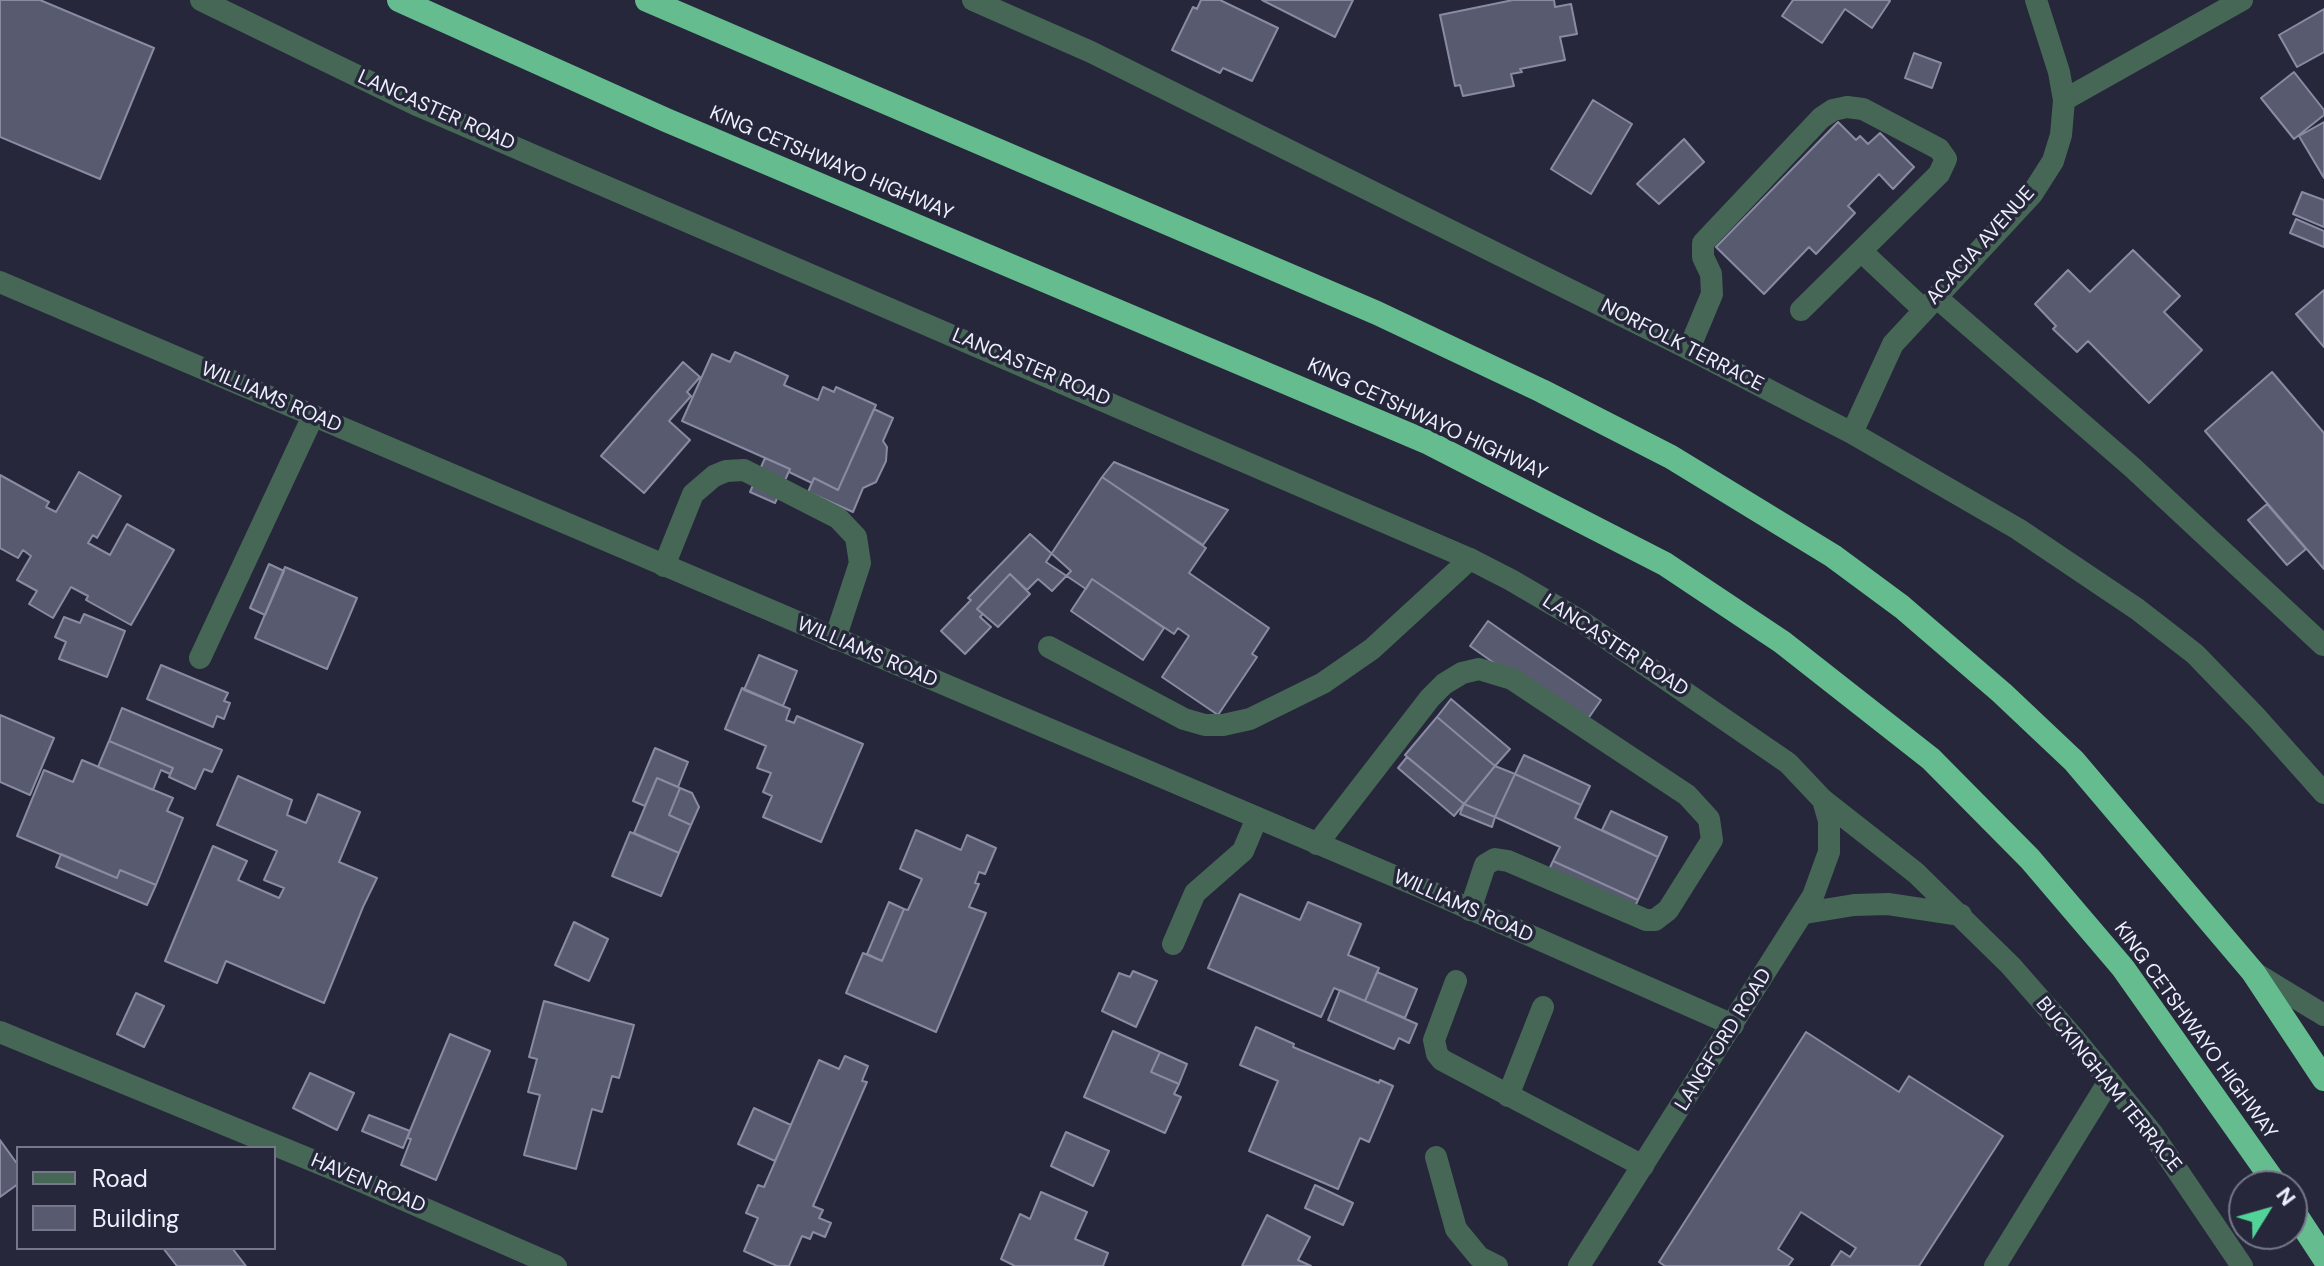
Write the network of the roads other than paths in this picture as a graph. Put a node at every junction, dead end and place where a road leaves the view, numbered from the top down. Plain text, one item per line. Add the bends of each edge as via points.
1 (201, 0) edge
2 (399, 0) edge
3 (647, 0) edge
4 (973, 0) edge
5 (2036, 0) edge
6 (2242, 0) edge
7 (2064, 100) junction
8 (1861, 251) junction
9 (0, 282) edge
10 (1930, 304) junction
11 (1801, 310) dead end
12 (1689, 349) junction
13 (313, 416) junction
14 (1852, 433) junction
15 (1470, 559) junction
16 (664, 566) junction
17 (835, 639) junction
18 (2323, 645) edge
19 (1049, 647) dead end
20 (200, 658) dead end
21 (2324, 793) edge
22 (1823, 800) junction
23 (1257, 818) junction
24 (1317, 844) junction
25 (1470, 910) junction
26 (1805, 913) junction
27 (1961, 915) junction
28 (1173, 944) dead end
29 (2253, 972) junction
30 (1456, 981) dead end
31 (1543, 1007) dead end
32 (2324, 1015) edge
33 (1733, 1025) junction
34 (0, 1032) edge
35 (2324, 1079) edge
36 (2109, 1081) junction
37 (1508, 1096) junction
38 (1436, 1157) dead end
39 (1643, 1166) junction
40 (2266, 1170) edge
41 (2308, 1234) edge
42 (2324, 1258) edge
43 (556, 1266) edge
44 (1497, 1266) edge
45 (1579, 1266) edge
46 (1995, 1266) edge
47 (2242, 1266) edge

1 - 15 street, LANCASTER ROAD via 419,106
2 - 40 highway, KING CETSHWAYO HIGHWAY via 666,120 1429,443 1665,564 1782,642 1931,759 2019,848 2123,968
3 - 29 highway via 1377,313 1671,457 1833,556 2002,693 2074,761
4 - 12 street, NORFOLK TERRACE via 1091,52
5 - 7 street, ACACIA AVENUE
6 - 7 street
7 - 10 street, ACACIA AVENUE via 2053,161 2032,194
8 - 10 street
8 - 11 street
8 - 12 street via 1939,174 1946,159 1939,149 1863,109 1847,107 1813,124 1703,243 1712,294
9 - 13 street, WILLIAMS ROAD
10 - 14 street, ACACIA AVENUE via 1893,344
10 - 18 street via 2133,468
12 - 14 street, NORFOLK TERRACE
13 - 16 street, WILLIAMS ROAD
13 - 20 street
14 - 21 street, NORFOLK TERRACE via 2018,529 2137,609 2195,654
15 - 19 street via 1372,649 1323,683 1270,711 1223,725 1184,719
15 - 22 street, LANCASTER ROAD via 1581,621 1788,763
16 - 17 street, WILLIAMS ROAD
16 - 17 street via 693,494 714,476 744,470 838,518 856,537 860,563
17 - 23 street, WILLIAMS ROAD
22 - 26 street, LANGFORD ROAD via 1829,852
22 - 27 street, BUCKINGHAM TERRACE
23 - 24 street, WILLIAMS ROAD
23 - 28 street via 1243,851 1195,893
24 - 25 street, WILLIAMS ROAD
24 - 25 street via 1430,698 1462,673 1479,669 1512,679 1687,795 1709,819 1712,840 1668,910 1655,920 1495,859 1485,865
25 - 33 street, WILLIAMS ROAD
26 - 27 street via 1888,904
26 - 33 street, LANGFORD ROAD
27 - 36 street, BUCKINGHAM TERRACE
29 - 32 street
29 - 35 highway
30 - 37 street via 1434,1040 1437,1054
31 - 37 street
33 - 39 street, LANGFORD ROAD
34 - 43 street, HAVEN ROAD
36 - 46 street
36 - 47 street, BUCKINGHAM TERRACE via 2152,1133
37 - 39 street
38 - 44 street via 1456,1229 1479,1257
39 - 45 street, LANGFORD ROAD
41 - 42 highway

